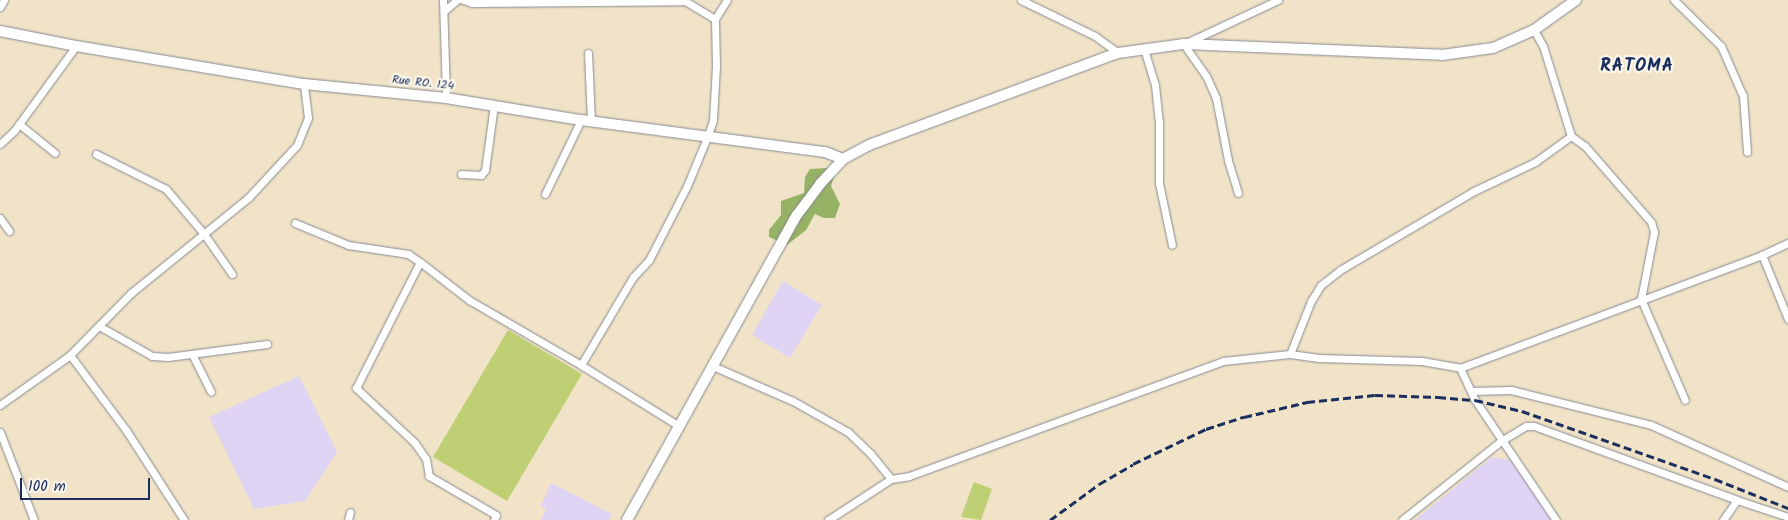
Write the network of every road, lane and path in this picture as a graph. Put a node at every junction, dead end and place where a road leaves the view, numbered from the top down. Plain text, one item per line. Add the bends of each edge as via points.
1 (4, 0) edge
2 (443, 0) edge
3 (457, 0) edge
4 (463, 0) edge
5 (727, 0) edge
6 (1021, 0) edge
7 (1278, 0) edge
8 (1576, 0) edge
9 (1674, 0) edge
10 (0, 7) edge
11 (445, 10) junction
12 (715, 18) junction
13 (0, 30) edge
14 (1534, 30) junction
15 (1184, 44) junction
16 (76, 46) junction
17 (1144, 49) junction
18 (588, 53) dead end
19 (1118, 53) junction
20 (304, 84) junction
21 (446, 98) junction
22 (494, 106) junction
23 (586, 120) junction
24 (19, 124) junction
25 (708, 135) junction
26 (1571, 136) junction
27 (0, 144) edge
28 (1747, 152) dead end
29 (55, 153) dead end
30 (96, 154) dead end
31 (842, 159) junction
32 (461, 174) dead end
33 (1238, 193) dead end
34 (545, 194) dead end
35 (0, 218) edge
36 (295, 223) dead end
37 (9, 232) dead end
38 (204, 234) junction
39 (1788, 243) edge
40 (1172, 245) dead end
41 (1762, 255) junction
42 (420, 262) junction
43 (232, 274) dead end
44 (1641, 300) junction
45 (1788, 319) edge
46 (99, 326) junction
47 (267, 344) dead end
48 (192, 354) junction
49 (1290, 354) junction
50 (70, 355) junction
51 (581, 365) junction
52 (715, 367) junction
53 (1460, 368) junction
54 (1471, 391) junction
55 (211, 392) dead end
56 (1685, 400) dead end
57 (0, 405) edge
58 (679, 426) junction
59 (0, 432) edge
60 (1501, 440) junction
61 (890, 479) junction
62 (1788, 487) edge
63 (1737, 500) junction
64 (350, 512) dead end
65 (1785, 516) edge
66 (34, 520) edge
67 (184, 520) edge
68 (348, 520) edge
69 (494, 520) edge
70 (627, 520) edge
71 (828, 520) edge
72 (1402, 520) edge
73 (1556, 520) edge
74 (1724, 520) edge

1 - 10 street
2 - 11 street
3 - 11 street
4 - 12 street via 472,3 685,1
5 - 12 street
6 - 19 street via 1095,36
7 - 15 street
8 - 14 main road
9 - 28 street via 1721,46 1725,54 1743,96
11 - 21 street
12 - 25 street via 713,120
13 - 16 main road, Rue RO. 124
14 - 15 main road via 1493,48 1442,55
14 - 26 street via 1543,46
15 - 17 main road
15 - 33 street via 1206,76 1216,98
16 - 20 main road, Rue RO. 124
16 - 24 street
17 - 19 main road
17 - 40 street via 1155,85 1159,121 1159,182
18 - 23 street
19 - 31 main road via 869,145
20 - 21 main road, Rue RO. 124
20 - 38 street via 308,118 296,145 248,198
21 - 22 main road, Rue RO. 124
22 - 23 main road, Rue RO. 124
22 - 32 street via 485,170 481,175
23 - 25 main road, Rue RO. 124
23 - 34 street
24 - 27 street
24 - 29 street
25 - 31 main road, Rue RO. 124 via 825,152
25 - 51 street via 687,186 649,260 633,277
26 - 44 street via 1585,146 1650,222 1654,232
26 - 49 street via 1535,162 1474,192 1334,275 1311,301
30 - 38 street via 166,189
31 - 52 main road via 797,215
35 - 37 street
36 - 42 street via 348,245 408,254
38 - 43 street
38 - 46 street
39 - 41 street
41 - 44 street
41 - 45 street
42 - 51 street via 468,300
42 - 69 street via 356,388 415,443 426,459 429,476 496,515
44 - 53 street
44 - 56 street
46 - 48 street via 152,356
46 - 50 street
47 - 48 street
48 - 55 street
49 - 53 street via 1422,361
49 - 61 street via 1223,362 909,476
50 - 57 street
50 - 67 street via 126,430
51 - 58 street
52 - 58 main road
52 - 61 street via 793,401 848,432
53 - 54 street
54 - 60 street
54 - 62 street via 1511,390 1651,425
58 - 70 main road
59 - 66 street
60 - 63 street via 1518,429 1534,426
60 - 72 street
60 - 73 street
61 - 71 street
63 - 65 street
63 - 74 street
64 - 68 street

